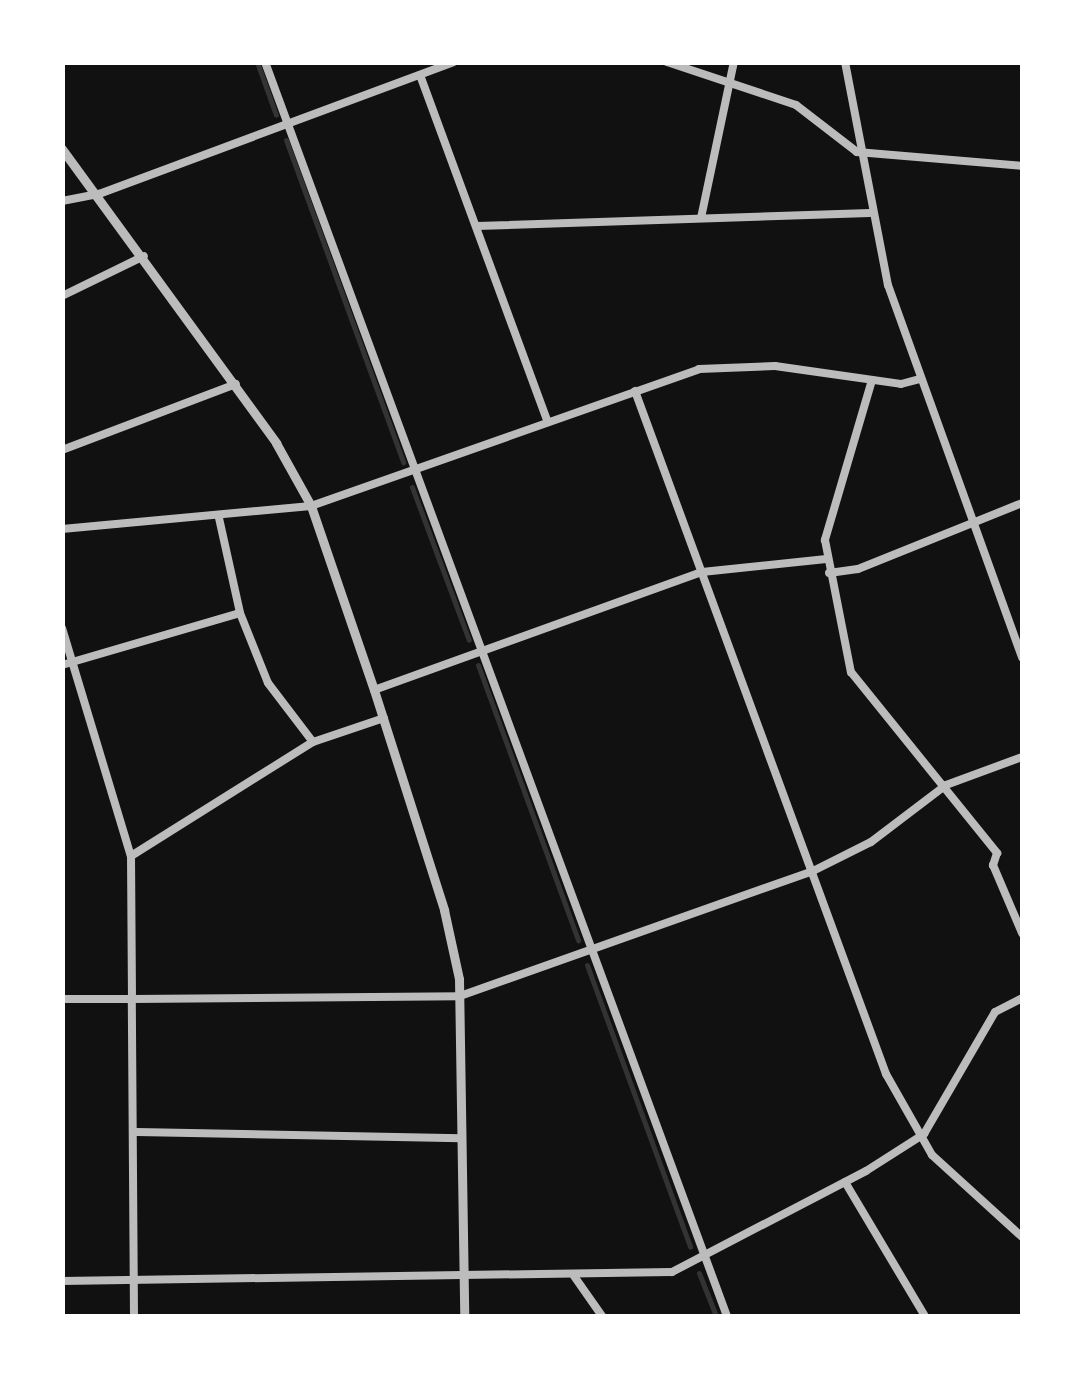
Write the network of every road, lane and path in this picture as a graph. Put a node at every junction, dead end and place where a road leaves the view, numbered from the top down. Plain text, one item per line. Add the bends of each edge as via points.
1 (265, 62) edge
2 (452, 62) edge
3 (667, 62) edge
4 (734, 62) edge
5 (844, 62) edge
6 (420, 75) junction
7 (730, 84) junction
8 (289, 124) junction
9 (62, 149) edge
10 (858, 152) junction
11 (1022, 166) edge
12 (99, 194) junction
13 (62, 200) edge
14 (870, 214) junction
15 (701, 218) junction
16 (477, 226) junction
17 (144, 256) junction
18 (62, 296) edge
19 (920, 379) junction
20 (872, 380) junction
21 (236, 384) junction
22 (634, 390) junction
23 (548, 422) junction
24 (62, 450) edge
25 (413, 473) junction
26 (1022, 504) edge
27 (311, 506) junction
28 (218, 518) junction
29 (972, 522) junction
30 (62, 529) edge
31 (826, 559) junction
32 (702, 572) junction
33 (829, 573) junction
34 (240, 613) junction
35 (62, 628) edge
36 (480, 650) junction
37 (1022, 658) edge
38 (67, 664) edge
39 (374, 690) junction
40 (384, 718) junction
41 (312, 742) junction
42 (1022, 757) edge
43 (946, 785) junction
44 (131, 856) junction
45 (813, 870) junction
46 (1018, 911) edge
47 (1022, 934) edge
48 (590, 950) junction
49 (460, 996) junction
50 (1022, 998) edge
51 (62, 999) edge
52 (132, 999) junction
53 (137, 1132) junction
54 (919, 1137) junction
55 (461, 1138) junction
56 (845, 1182) junction
57 (1022, 1237) edge
58 (703, 1256) junction
59 (464, 1276) junction
60 (574, 1276) junction
61 (134, 1279) junction
62 (62, 1280) edge
63 (134, 1316) edge
64 (464, 1316) edge
65 (602, 1316) edge
66 (726, 1316) edge
67 (925, 1316) edge

1 - 8 street
2 - 6 street
3 - 7 street
4 - 7 street
5 - 10 street
6 - 8 street
6 - 16 street
7 - 10 street via 796,105
7 - 15 street
8 - 12 street
8 - 25 street
9 - 12 street
10 - 11 street
10 - 14 street
12 - 13 street
12 - 17 street
14 - 15 street
14 - 19 street
15 - 16 street
16 - 23 street
17 - 18 street
17 - 21 street
19 - 20 street
19 - 29 street
20 - 22 street via 723,366
20 - 31 street via 825,540
21 - 24 street
21 - 27 street
22 - 23 street
22 - 32 street
23 - 25 street
25 - 27 street
25 - 36 street
26 - 29 street
27 - 28 street
27 - 39 street
28 - 30 street
28 - 34 street
29 - 33 street via 858,569
29 - 37 street
31 - 32 street
31 - 33 street
32 - 36 street
32 - 45 street
33 - 43 street via 851,672 873,707
34 - 38 street
34 - 41 street via 268,684
35 - 38 street
36 - 39 street
36 - 48 street
38 - 44 street
39 - 40 street
40 - 41 street
40 - 49 street via 444,910
41 - 44 street
42 - 43 street
43 - 45 street via 871,842
43 - 46 street via 997,854 994,865
44 - 52 street
45 - 48 street
45 - 54 street via 886,1074
46 - 47 street
48 - 49 street
48 - 58 street
49 - 52 street
49 - 55 street
50 - 54 street via 995,1012
51 - 52 street
52 - 53 street
53 - 55 street
53 - 61 street
54 - 56 street
54 - 57 street
55 - 59 street
56 - 58 street
56 - 67 street
58 - 60 street via 672,1272
58 - 66 street
59 - 60 street
59 - 61 street
59 - 64 street
60 - 65 street
61 - 62 street
61 - 63 street

